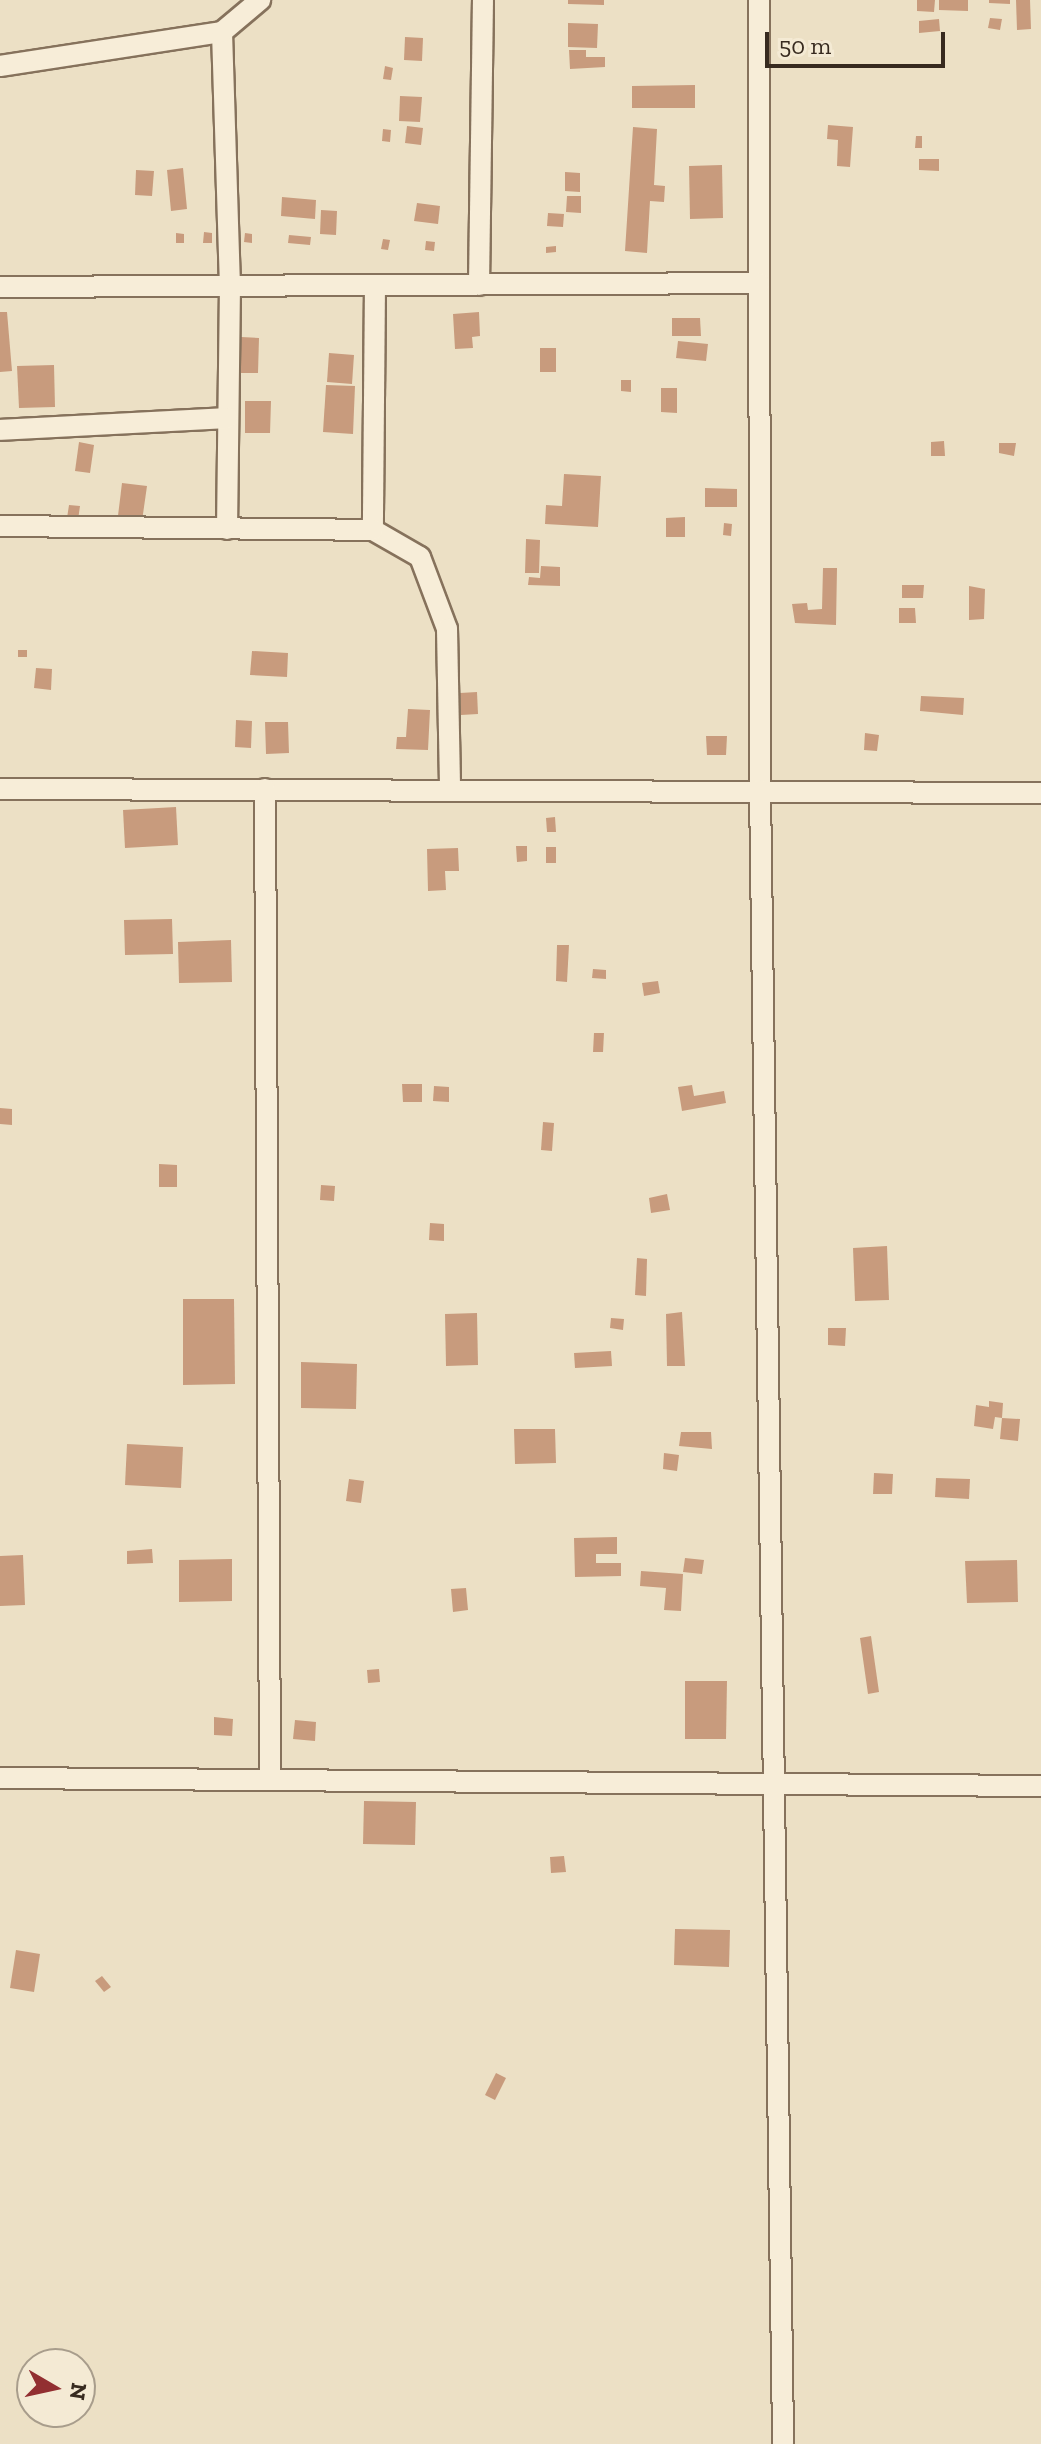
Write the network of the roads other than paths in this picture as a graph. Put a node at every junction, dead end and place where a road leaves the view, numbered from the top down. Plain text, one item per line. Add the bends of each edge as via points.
1 (260, 0) edge
2 (483, 0) edge
3 (759, 0) edge
4 (222, 32) junction
5 (0, 66) edge
6 (759, 283) junction
7 (230, 285) junction
8 (375, 285) junction
9 (479, 285) junction
10 (0, 287) edge
11 (228, 418) junction
12 (0, 430) edge
13 (0, 526) edge
14 (227, 529) junction
15 (373, 530) junction
16 (0, 789) edge
17 (265, 789) junction
18 (450, 789) junction
19 (760, 790) junction
20 (1041, 793) edge
21 (0, 1778) edge
22 (270, 1780) junction
23 (774, 1785) junction
24 (1041, 1786) edge
25 (783, 2444) edge

1 - 4 street
2 - 9 street
3 - 6 street
4 - 5 street
4 - 7 street
6 - 9 street
6 - 19 street
7 - 8 street
7 - 10 street
7 - 11 street
8 - 9 street
8 - 15 street
11 - 12 street
11 - 14 street
13 - 14 street
14 - 15 street
15 - 18 street via 420,557 447,629
16 - 17 street
17 - 18 street
17 - 22 street
18 - 19 street
19 - 20 street
19 - 23 street
21 - 22 street
22 - 23 street
23 - 24 street
23 - 25 street

